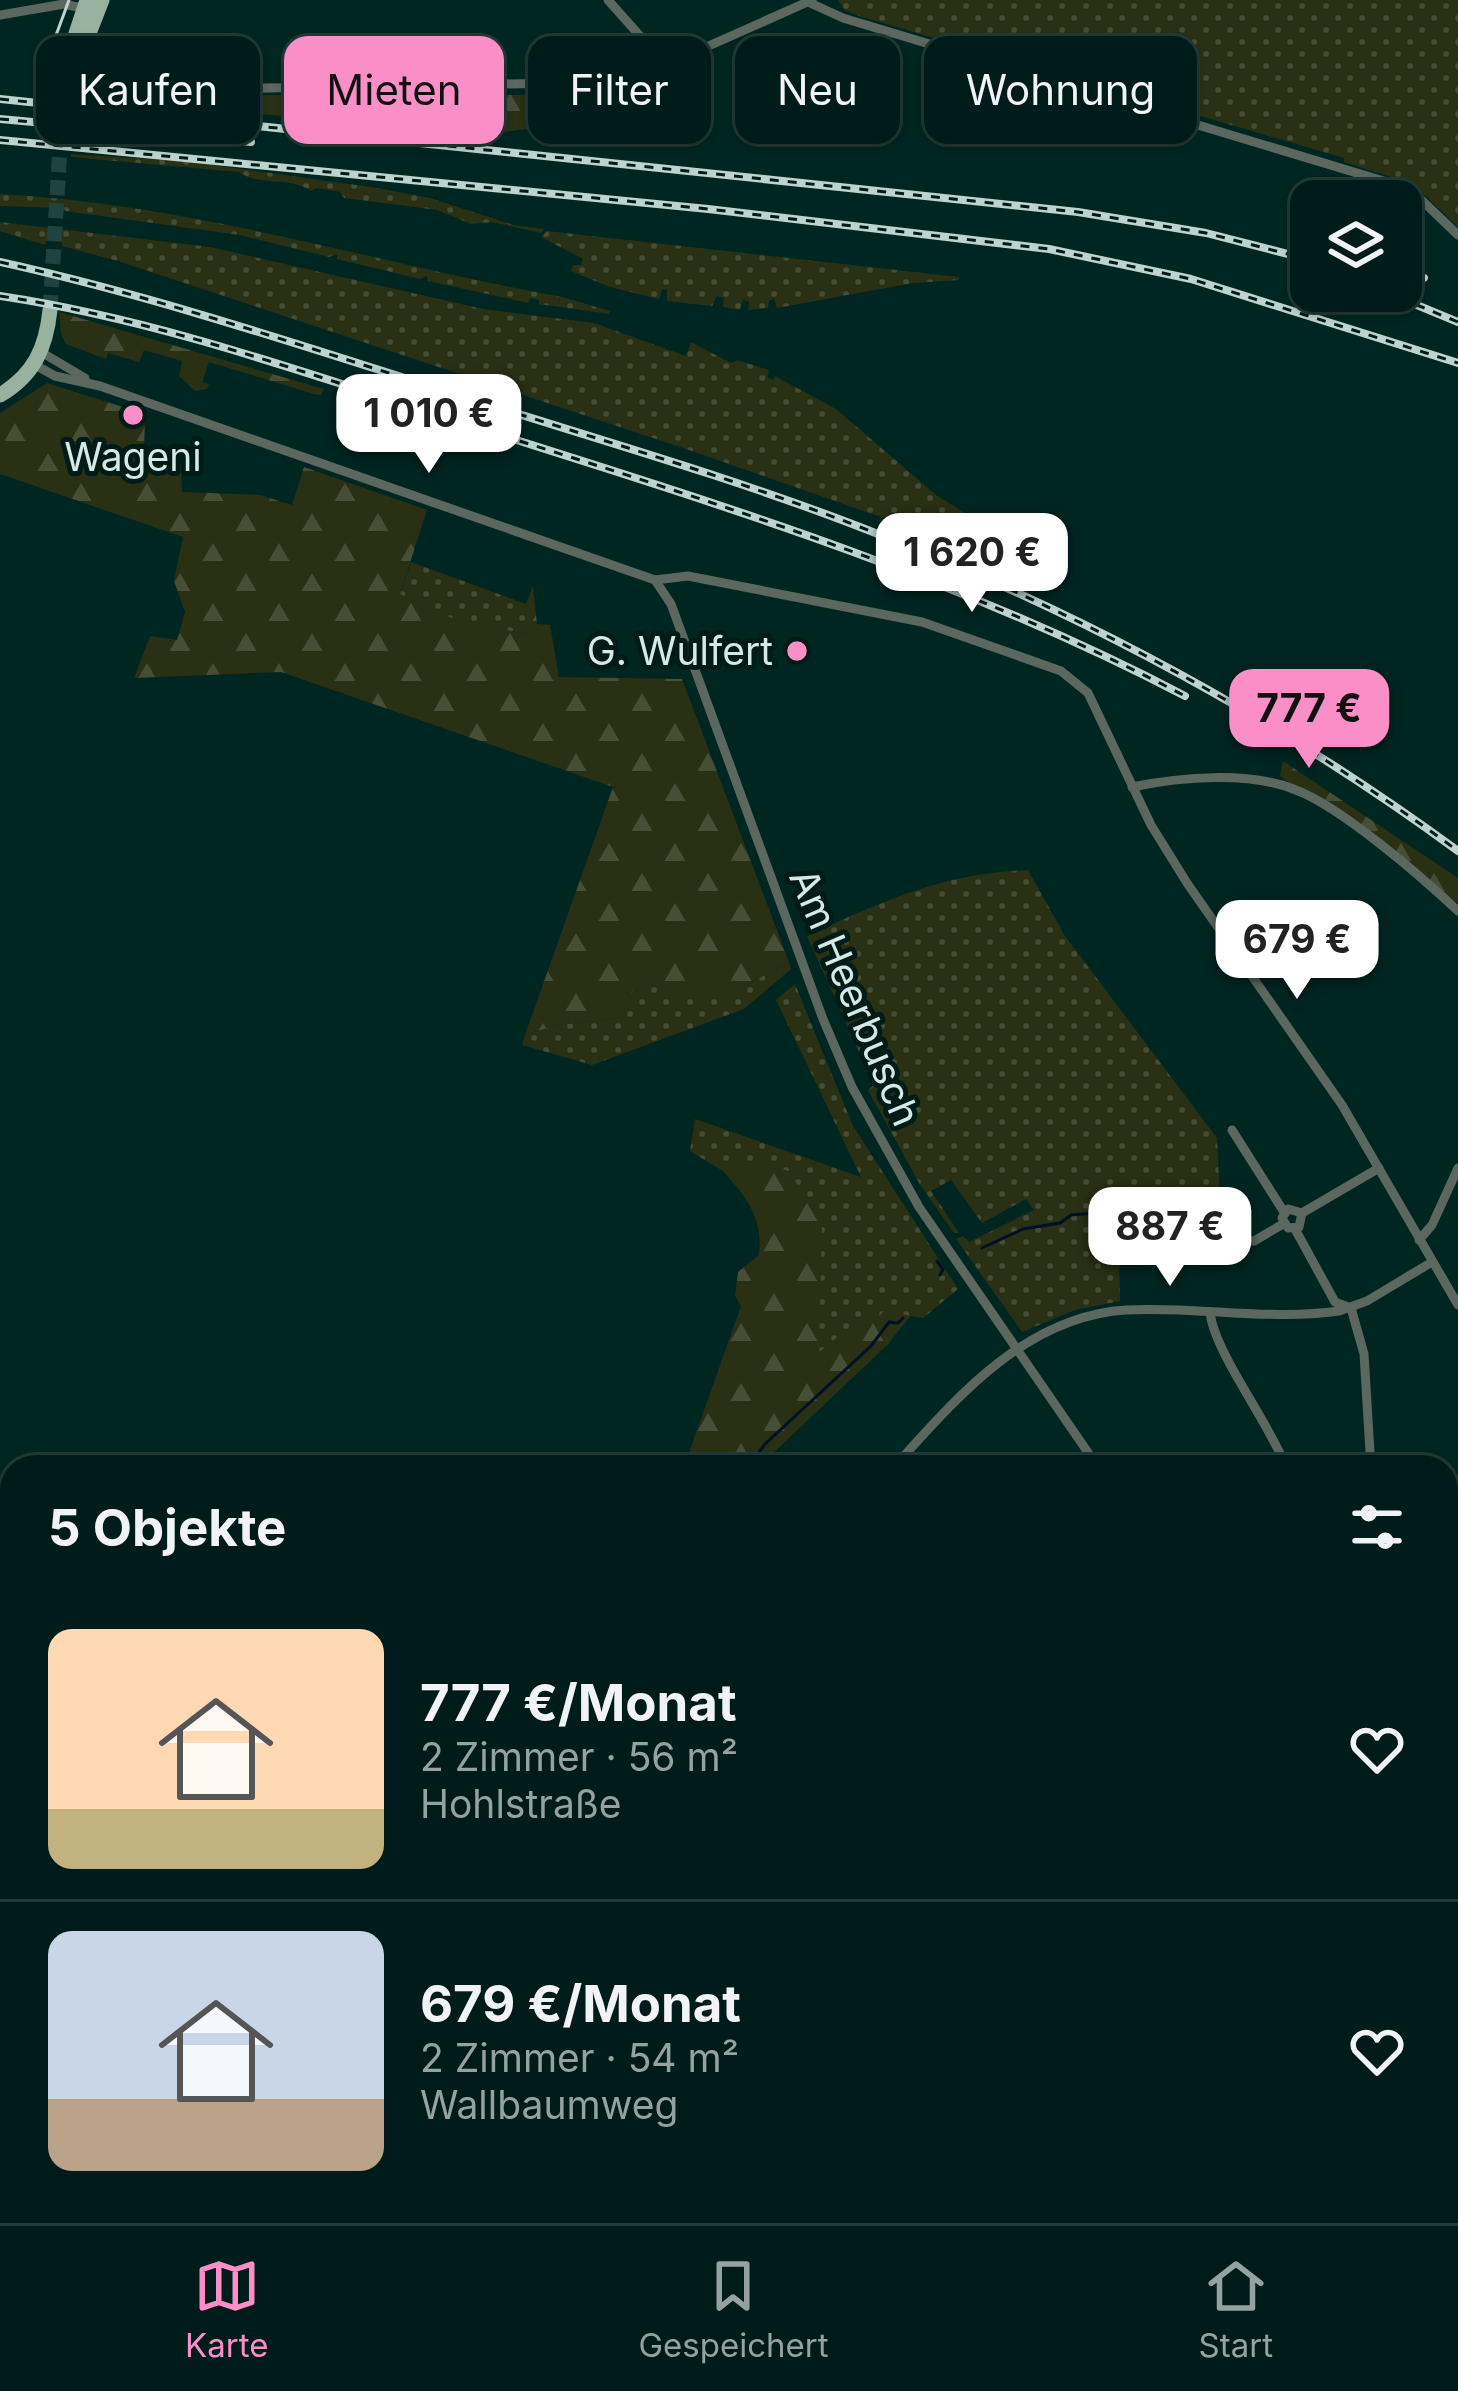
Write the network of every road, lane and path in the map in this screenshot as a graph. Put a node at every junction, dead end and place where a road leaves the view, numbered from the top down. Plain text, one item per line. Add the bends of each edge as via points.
1 (608, 0) edge
2 (810, 1) edge
3 (86, 4) edge
4 (0, 15) edge
5 (640, 36) edge
6 (711, 43) edge
7 (528, 86) edge
8 (260, 89) edge
9 (1458, 235) edge
10 (50, 310) tunnel mouth
11 (38, 358) junction
12 (0, 395) edge
13 (655, 580) junction
14 (1132, 787) junction
15 (1458, 911) edge
16 (1232, 1130) dead end
17 (1378, 1168) junction
18 (1458, 1168) edge
19 (1302, 1213) junction
20 (1287, 1221) junction
21 (1419, 1240) junction
22 (1238, 1241) dead end
23 (1432, 1262) junction
24 (1458, 1305) edge
25 (1351, 1308) junction
26 (1210, 1312) junction
27 (1017, 1349) junction
28 (906, 1455) edge
29 (1090, 1455) edge
30 (1281, 1455) edge
31 (1369, 1455) edge

1 - 5 street
2 - 6 street
2 - 9 street via 843,18 1410,189
3 - 4 street
7 - 8 street
10 - 11 main road
11 - 12 main road
11 - 13 street via 55,376
13 - 14 street via 688,576 922,622 1061,671 1088,693
13 - 27 street, Am Heerbusch via 671,604 852,1087 919,1207
14 - 15 street via 1194,778 1294,789
14 - 17 street
16 - 20 street
17 - 19 street
17 - 21 street
18 - 21 street
19 - 20 street via 1293,1208
19 - 20 street via 1302,1223
20 - 22 street via 1254,1241
20 - 25 street via 1335,1301
21 - 23 street
23 - 24 street
23 - 25 street
25 - 26 street
25 - 31 street via 1364,1354
26 - 27 street via 1102,1313
26 - 30 street via 1212,1330
27 - 28 street
27 - 29 street, Am Heerbusch

